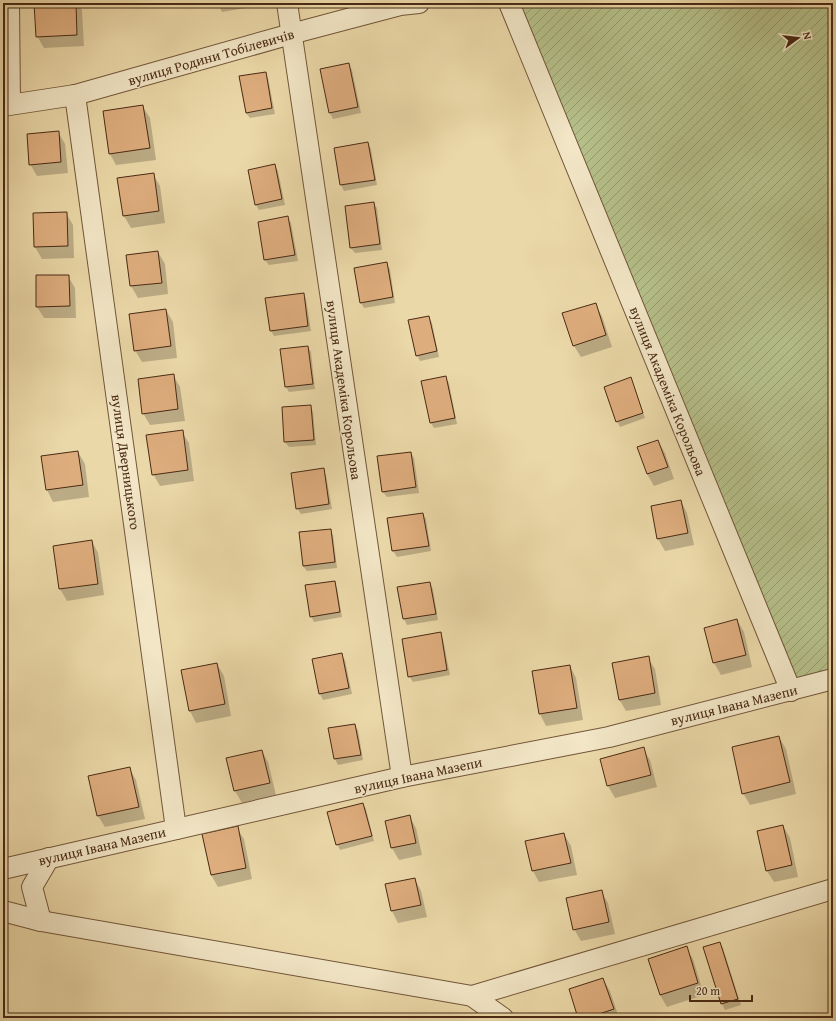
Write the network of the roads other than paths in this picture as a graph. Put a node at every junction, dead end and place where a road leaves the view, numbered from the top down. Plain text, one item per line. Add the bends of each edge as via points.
1 (9, 3) edge
2 (286, 3) edge
3 (419, 3) edge
4 (509, 3) edge
5 (291, 34) junction
6 (75, 95) junction
7 (6, 105) edge
8 (833, 679) edge
9 (791, 691) junction
10 (402, 778) junction
11 (176, 829) junction
12 (49, 858) junction
13 (3, 869) edge
14 (833, 889) edge
15 (3, 911) edge
16 (41, 921) junction
17 (472, 996) junction
18 (503, 1018) edge

1 - 7 street
2 - 5 street, вулиця Академіка Корольова
3 - 5 street, вулиця Родини Тобілевичів via 400,5
4 - 9 street, вулиця Академіка Корольова
5 - 6 street, вулиця Родини Тобілевичів
5 - 10 street, вулиця Академіка Корольова
6 - 7 street, вулиця Родини Тобілевичів
6 - 11 street, вулиця Дверницького
8 - 9 street, вулиця Івана Мазепи
9 - 10 street, вулиця Івана Мазепи via 609,737
10 - 11 street, вулиця Івана Мазепи
11 - 12 street, вулиця Івана Мазепи
12 - 13 street, вулиця Івана Мазепи
12 - 16 street via 32,886
14 - 17 street
15 - 16 street
16 - 17 street
17 - 18 street

